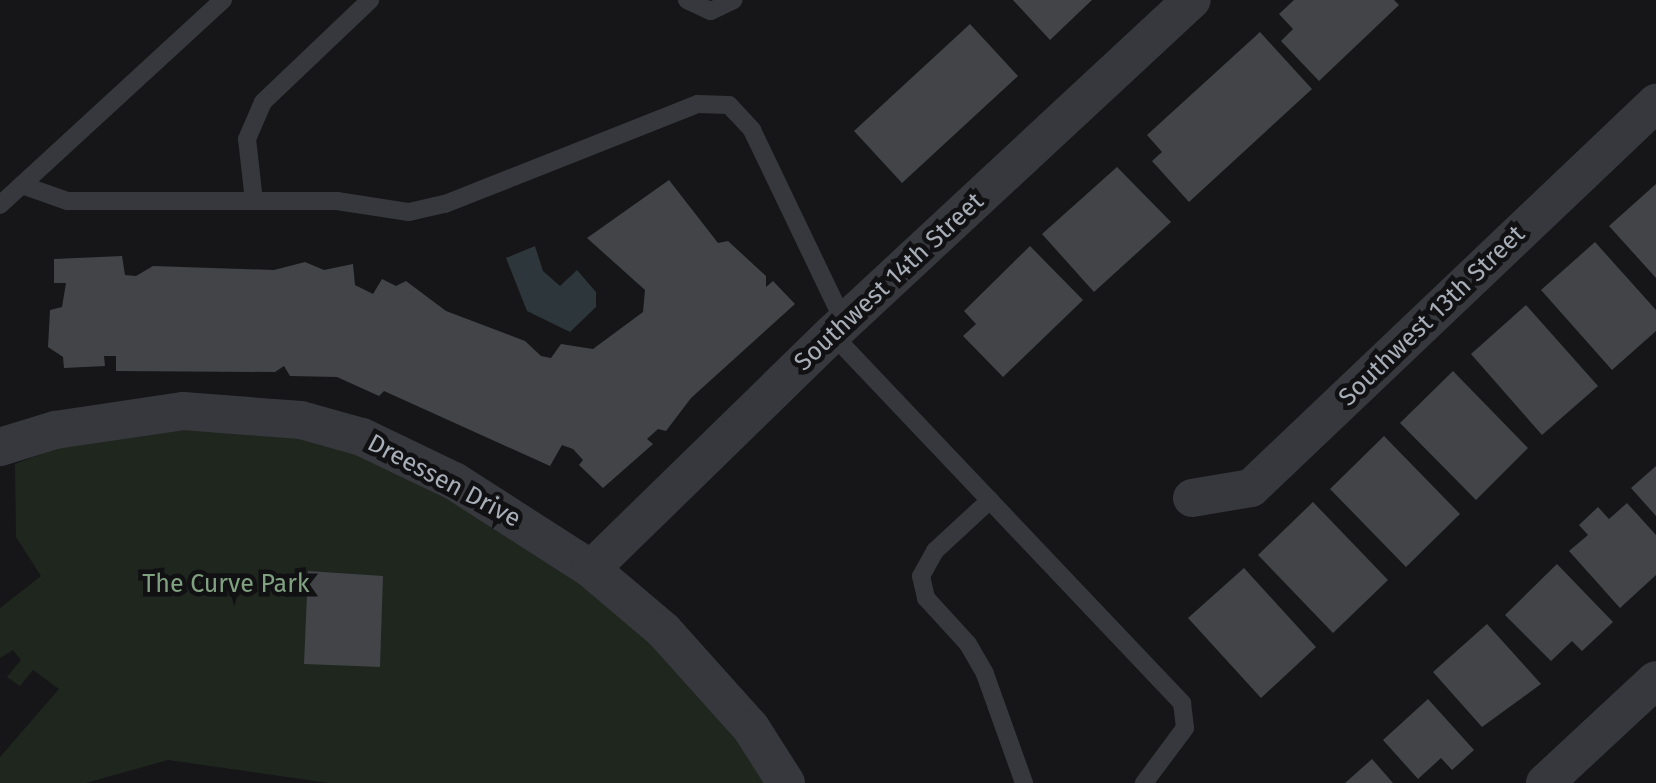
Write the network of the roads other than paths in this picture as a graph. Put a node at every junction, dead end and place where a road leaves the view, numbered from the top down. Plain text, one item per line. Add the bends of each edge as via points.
1 (223, 0) edge
2 (370, 0) edge
3 (687, 0) edge
4 (734, 0) edge
5 (1192, 0) edge
6 (1656, 103) edge
7 (22, 184) junction
8 (254, 200) junction
9 (0, 205) edge
10 (838, 328) junction
11 (0, 448) edge
12 (1192, 498) dead end
13 (990, 500) junction
14 (591, 569) junction
15 (1656, 680) edge
16 (786, 783) edge
17 (1024, 783) edge
18 (1144, 783) edge
19 (1545, 783) edge

1 - 7 lane
2 - 8 lane via 262,102 247,139
3 - 4 lane via 711,12
5 - 10 street, Southwest 14th Street
6 - 12 street, Southwest 13th Street via 1251,488
7 - 8 lane via 68,201
7 - 9 lane
8 - 10 lane via 337,200 409,212 445,204 698,104 730,105 752,130
10 - 13 lane
10 - 14 street, Southwest 14th Street
11 - 14 street, Dreessen Drive via 55,430 182,410 301,420 362,437 454,481
13 - 17 lane via 935,551 921,576 926,598 985,674
13 - 18 lane via 1182,702 1185,728
14 - 16 street, Dreessen Drive via 664,630 751,728
15 - 19 street

